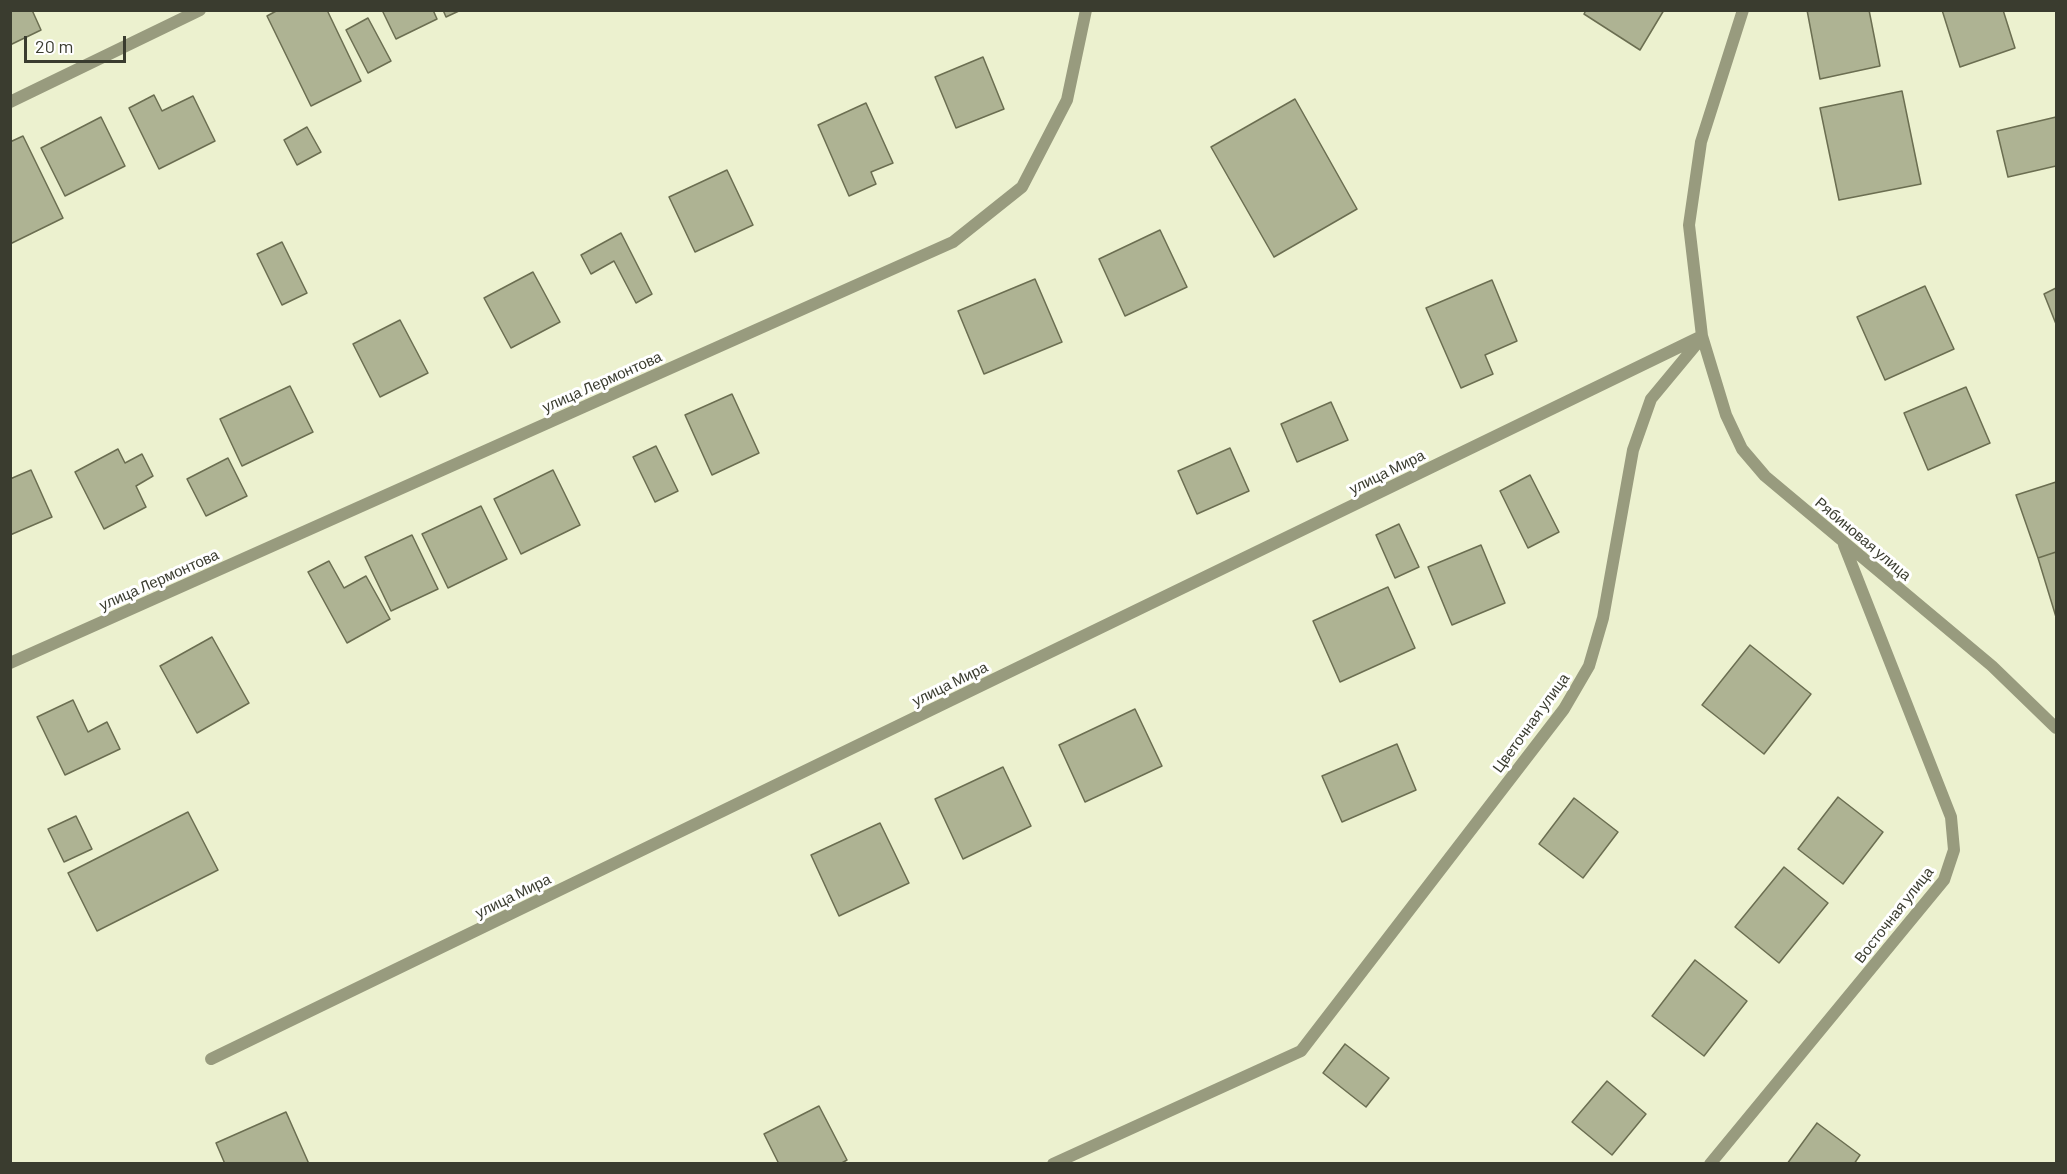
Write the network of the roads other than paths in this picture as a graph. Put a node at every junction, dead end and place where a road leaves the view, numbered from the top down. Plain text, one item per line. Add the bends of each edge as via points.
1 (200, 10) edge
2 (1086, 10) edge
3 (1743, 10) edge
4 (10, 102) edge
5 (1702, 336) junction
6 (1844, 544) junction
7 (10, 663) edge
8 (2056, 728) edge
9 (211, 1059) dead end
10 (1053, 1164) edge
11 (1710, 1164) edge

1 - 4 street
2 - 7 street, улица Лермонтова via 1067,100 1022,187 953,242
3 - 5 street, Рябиновая улица via 1701,142 1689,225
5 - 6 street, Рябиновая улица via 1725,415 1742,449 1765,476
5 - 9 street, улица Мира
5 - 10 street, Цветочная улица via 1651,399 1633,450 1603,618 1589,666 1563,709 1301,1051
6 - 8 street, Рябиновая улица via 1992,666
6 - 11 street, Восточная улица via 1951,817 1954,850 1944,880

